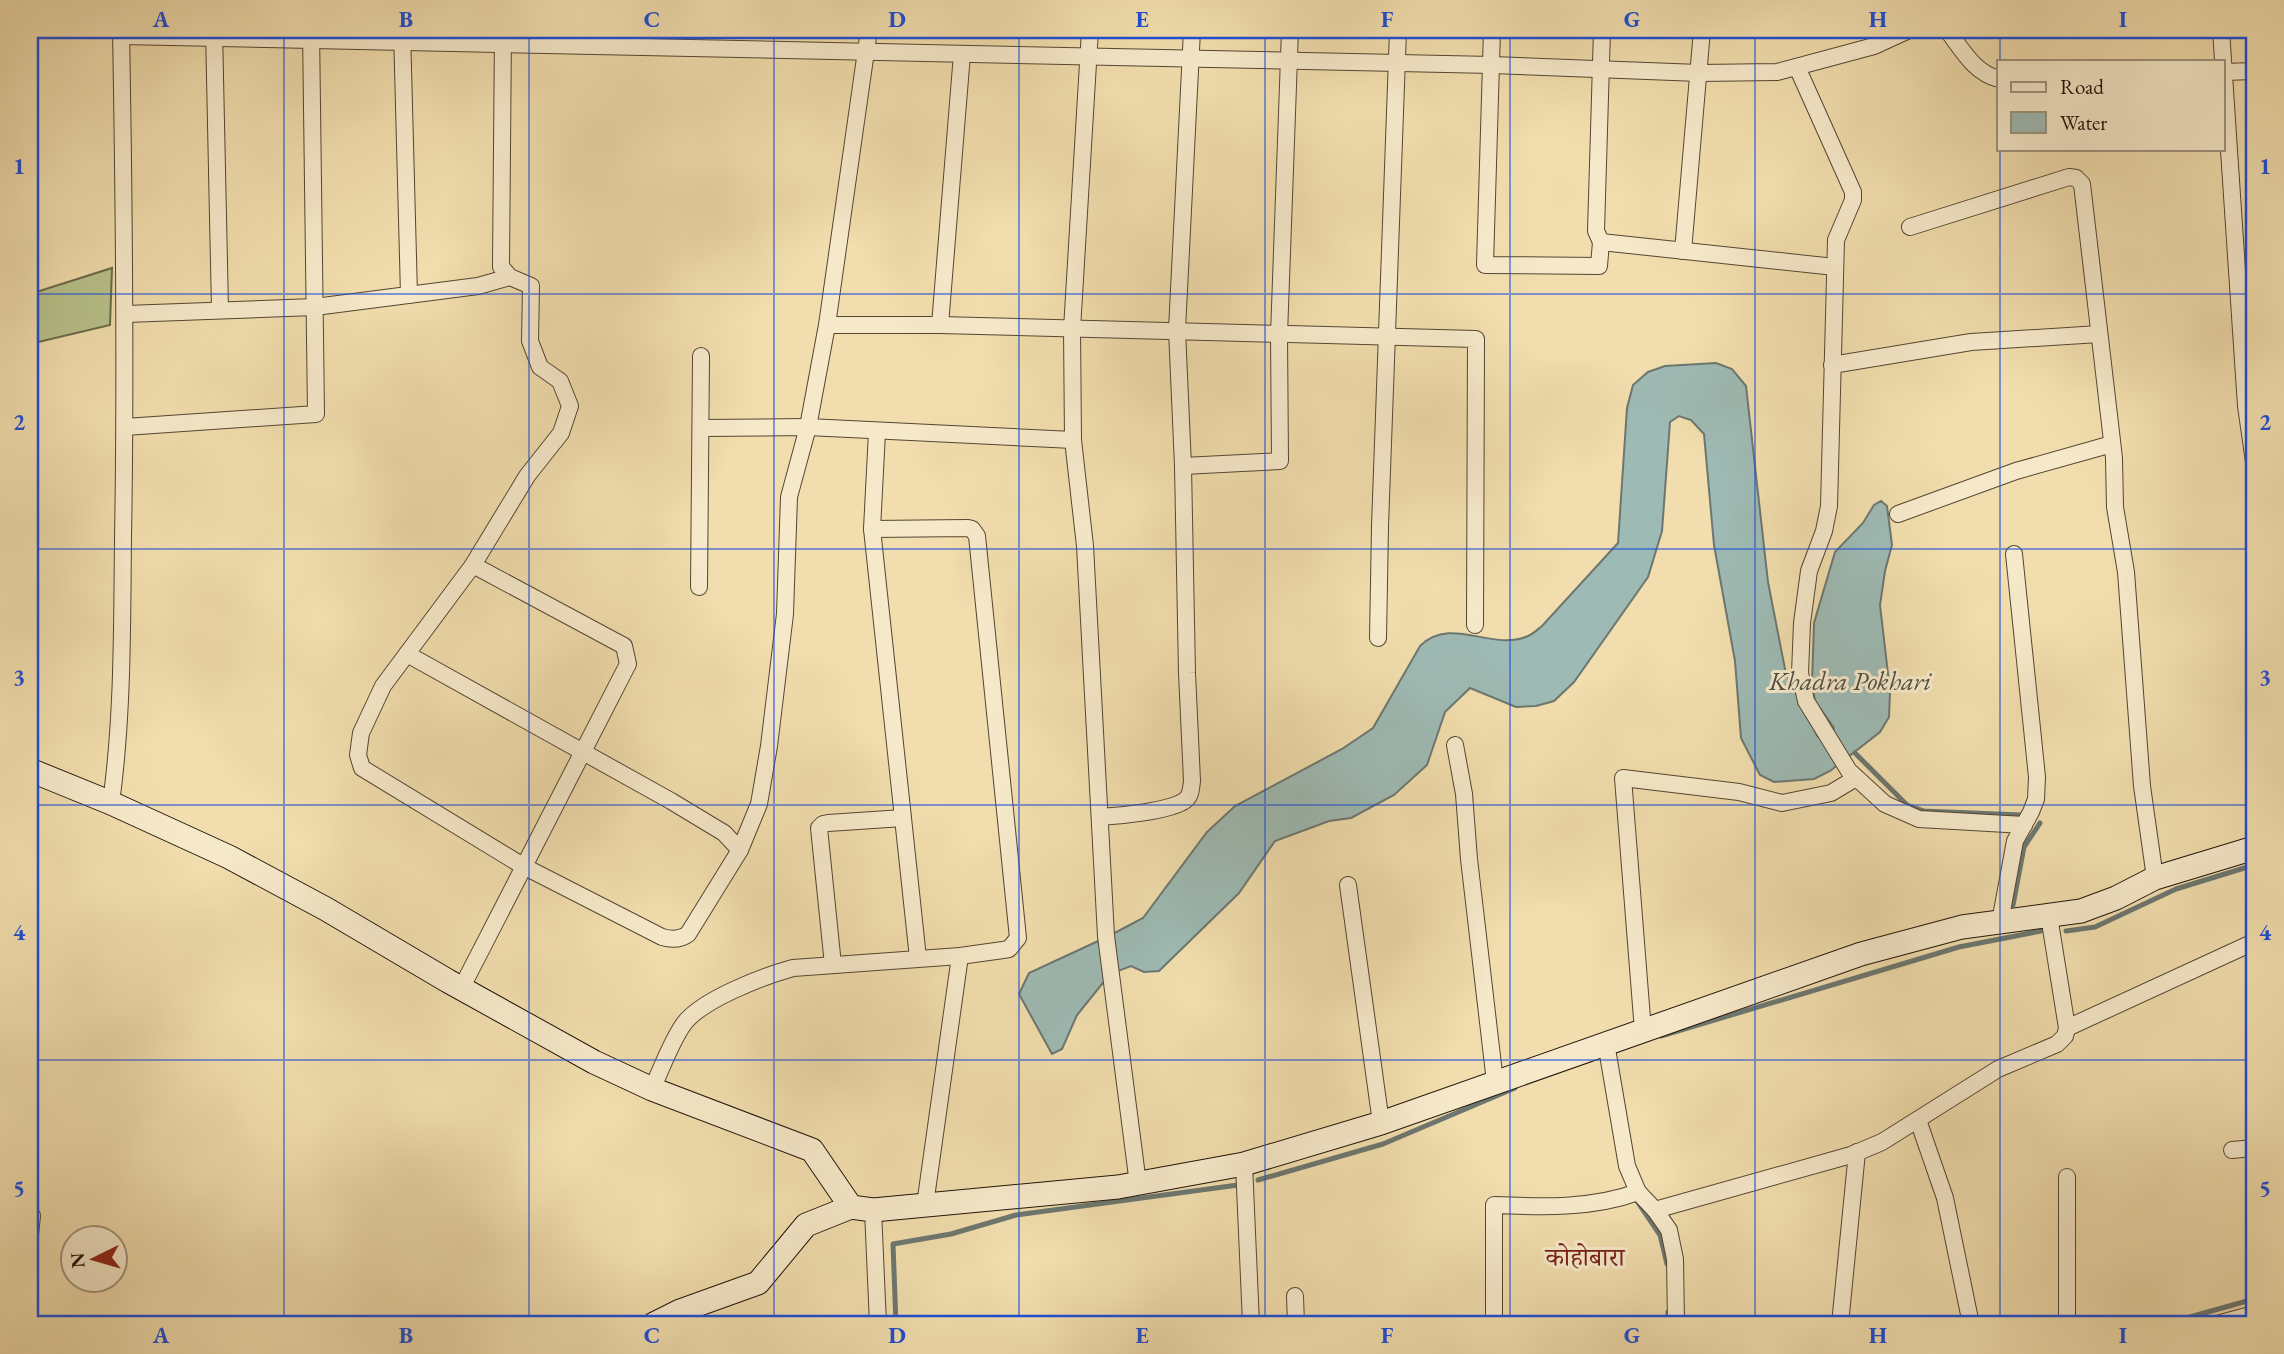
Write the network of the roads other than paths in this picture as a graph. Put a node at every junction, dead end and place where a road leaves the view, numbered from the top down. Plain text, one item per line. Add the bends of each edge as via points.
1 (869, 30) edge
2 (1090, 30) edge
3 (1192, 30) edge
4 (1290, 30) edge
5 (1398, 30) edge
6 (1492, 30) edge
7 (1602, 30) edge
8 (1702, 30) edge
9 (1909, 30) edge
10 (1947, 30) edge
11 (2221, 30) edge
12 (121, 33) edge
13 (214, 33) edge
14 (311, 34) edge
15 (402, 36) edge
16 (504, 36) edge
17 (867, 51) junction
18 (962, 54) junction
19 (1089, 57) junction
20 (1190, 59) junction
21 (2222, 60) edge
22 (1288, 61) junction
23 (1398, 63) junction
24 (1492, 65) junction
25 (1797, 67) junction
26 (1601, 69) junction
27 (2254, 71) edge
28 (2224, 72) edge
29 (1699, 73) junction
30 (1997, 79) edge
31 (2224, 87) edge
32 (1910, 227) dead end
33 (1601, 243) junction
34 (1683, 251) junction
35 (1835, 267) junction
36 (510, 277) junction
37 (409, 295) junction
38 (315, 307) junction
39 (220, 310) junction
40 (125, 314) junction
41 (827, 325) junction
42 (940, 325) junction
43 (1072, 329) junction
44 (1177, 330) junction
45 (2099, 334) junction
46 (1279, 335) junction
47 (1387, 337) junction
48 (701, 356) dead end
49 (1832, 365) junction
50 (125, 427) junction
51 (808, 427) junction
52 (701, 429) junction
53 (877, 432) junction
54 (2252, 436) edge
55 (1073, 440) junction
56 (2112, 444) junction
57 (2254, 462) edge
58 (1183, 466) junction
59 (1898, 514) dead end
60 (872, 529) junction
61 (2014, 554) dead end
62 (473, 565) junction
63 (699, 587) dead end
64 (1475, 625) dead end
65 (1378, 638) dead end
66 (407, 653) junction
67 (1455, 745) dead end
68 (583, 752) junction
69 (30, 769) edge
70 (1853, 774) junction
71 (111, 803) junction
72 (1100, 817) junction
73 (903, 818) junction
74 (2024, 825) junction
75 (2254, 848) edge
76 (740, 850) junction
77 (523, 866) junction
78 (2155, 878) junction
79 (1348, 885) dead end
80 (2049, 916) junction
81 (2000, 922) junction
82 (2254, 942) edge
83 (960, 956) junction
84 (918, 957) junction
85 (833, 965) junction
86 (461, 989) junction
87 (2067, 1028) junction
88 (1643, 1031) junction
89 (1606, 1043) junction
90 (1495, 1082) junction
91 (652, 1089) junction
92 (1918, 1120) junction
93 (1381, 1123) junction
94 (2254, 1148) edge
95 (2232, 1150) dead end
96 (1857, 1152) junction
97 (1244, 1164) junction
98 (2067, 1177) dead end
99 (1138, 1184) junction
100 (1638, 1192) junction
101 (925, 1205) junction
102 (862, 1208) junction
103 (1655, 1210) junction
104 (30, 1215) edge
105 (30, 1236) edge
106 (1295, 1296) dead end
107 (2254, 1314) edge
108 (653, 1324) edge
109 (878, 1324) edge
110 (1251, 1324) edge
111 (1296, 1324) edge
112 (1494, 1324) edge
113 (1676, 1324) edge
114 (1840, 1324) edge
115 (1971, 1324) edge
116 (2067, 1324) edge
117 (2217, 1324) edge

1 - 17 street
2 - 19 street
3 - 20 street
4 - 22 street
5 - 23 street
6 - 24 street
7 - 26 street
8 - 29 street
9 - 25 street via 1874,46
10 - 30 street via 1976,68
11 - 21 street
12 - 13 street
12 - 40 street
13 - 14 street
13 - 39 street
14 - 15 street
14 - 38 street
15 - 16 street
15 - 37 street
16 - 17 street
16 - 36 street via 501,243 502,267
17 - 18 street
17 - 41 street
18 - 19 street
18 - 42 street
19 - 20 street
19 - 43 street
20 - 22 street
20 - 44 street
22 - 23 street
22 - 46 street
23 - 24 street
23 - 47 street
24 - 26 street
24 - 33 street via 1485,265 1599,266
25 - 29 street via 1777,72
25 - 35 street via 1853,192 1836,240
26 - 29 street
26 - 33 street via 1596,231
27 - 28 street
29 - 34 street
31 - 54 street via 2246,406
32 - 45 street via 2077,178 2082,184
33 - 34 street
34 - 35 street
35 - 49 street
36 - 37 street
36 - 62 street via 531,286 530,341 540,367 560,381 570,406 561,433 527,476
37 - 38 street
38 - 39 street
38 - 50 street via 316,414
39 - 40 street
40 - 50 street
41 - 42 street
41 - 51 street
42 - 43 street
43 - 44 street
43 - 55 street
44 - 46 street
44 - 58 street
45 - 49 street via 1971,342
45 - 56 street
46 - 47 street
46 - 58 street via 1280,461
47 - 64 street via 1476,339
47 - 65 street
48 - 52 street
49 - 70 street via 1829,506 1809,571 1802,623 1802,689
50 - 71 street via 121,679
51 - 52 street
51 - 53 street
51 - 76 street via 789,498 785,614 769,746 759,803
52 - 63 street
53 - 55 street
53 - 60 street
54 - 57 street
55 - 72 street via 1086,546
56 - 59 street via 2016,471
56 - 78 street via 2142,786
58 - 72 street via 1190,795 1183,802 1135,814
60 - 73 street
60 - 83 street via 968,528 977,536 1018,938 1003,950
61 - 74 street via 2038,777 2036,799
62 - 66 street
62 - 68 street via 624,646 628,664
66 - 68 street
66 - 77 street via 383,686 361,733 358,755 362,768
67 - 90 street
68 - 76 street via 724,833
68 - 77 street
69 - 71 street
70 - 74 street via 1885,804 1919,818
70 - 88 street via 1831,793 1782,803 1739,792 1623,778
71 - 86 street via 314,902
72 - 99 street via 1106,936
73 - 84 street
73 - 85 street via 828,823 819,828
74 - 81 street via 2015,841
75 - 78 street
76 - 77 street via 688,934 672,940
77 - 86 street
78 - 80 street via 2081,911
79 - 93 street
80 - 81 street
80 - 87 street
81 - 88 street via 1962,927 1861,954
82 - 87 street
83 - 84 street
83 - 101 street
84 - 85 street
85 - 91 street via 769,975 695,1013 684,1024
86 - 91 street
87 - 92 street via 2057,1044 1998,1069
88 - 89 street
89 - 90 street
89 - 100 street via 1627,1166
90 - 93 street
91 - 102 street via 812,1150
92 - 96 street
92 - 115 street via 1945,1198
93 - 97 street
94 - 95 street
96 - 103 street
96 - 114 street
97 - 99 street
97 - 110 street
98 - 116 street
99 - 101 street
100 - 103 street
100 - 112 street via 1554,1207 1494,1205
101 - 102 street
102 - 108 street via 806,1225 758,1283
102 - 109 street
103 - 113 street via 1669,1230 1675,1259
104 - 105 street
106 - 111 street
107 - 117 street

